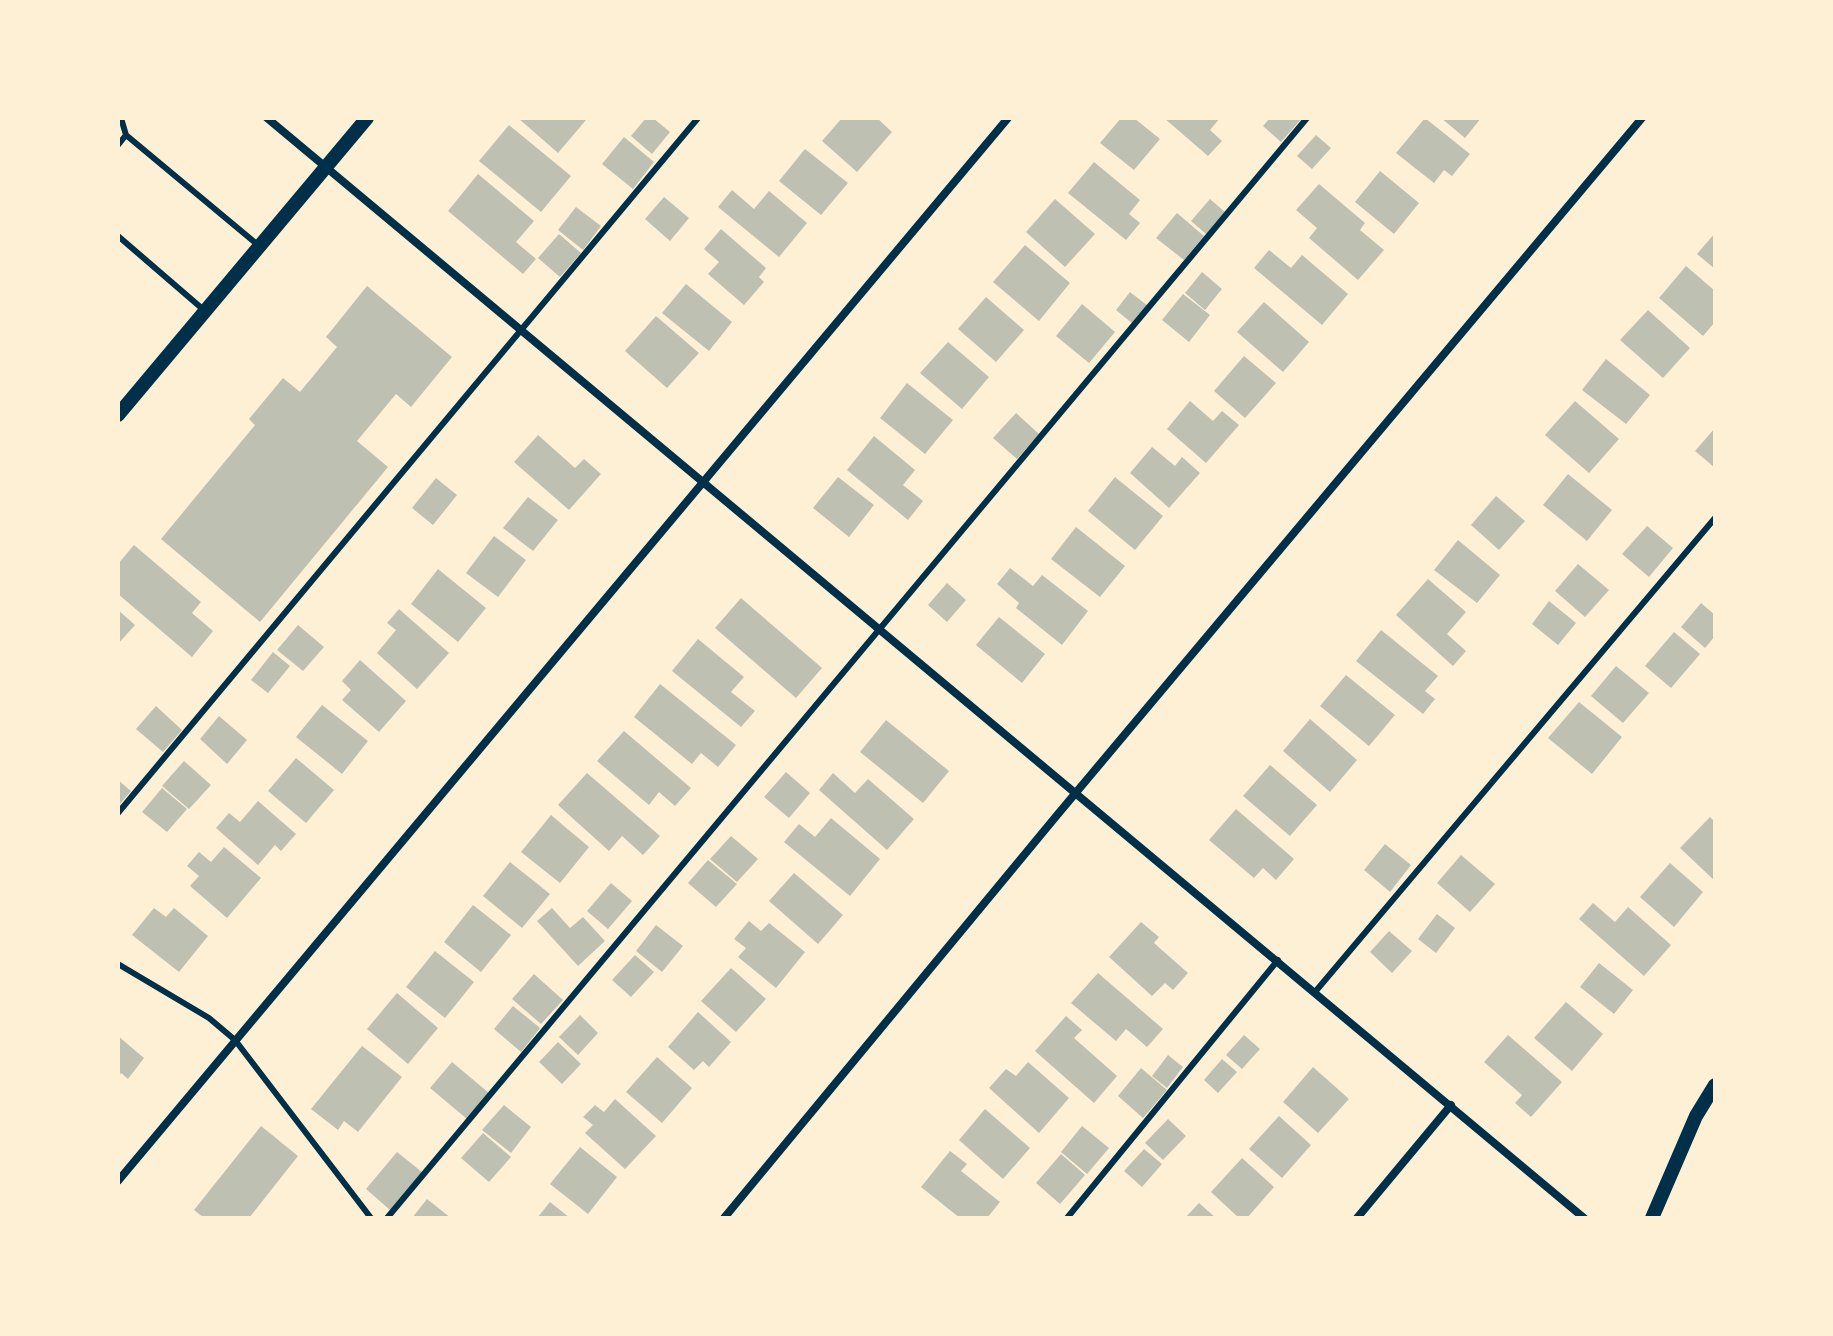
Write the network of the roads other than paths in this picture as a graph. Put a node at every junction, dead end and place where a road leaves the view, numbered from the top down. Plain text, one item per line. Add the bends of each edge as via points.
1 (121, 118) edge
2 (267, 118) edge
3 (367, 118) edge
4 (698, 118) edge
5 (1008, 118) edge
6 (1307, 118) edge
7 (1642, 118) edge
8 (126, 135) junction
9 (118, 145) edge
10 (326, 167) junction
11 (118, 236) edge
12 (260, 247) junction
13 (205, 311) junction
14 (520, 329) junction
15 (118, 415) edge
16 (703, 483) junction
17 (1715, 518) edge
18 (880, 629) junction
19 (1075, 793) junction
20 (118, 813) edge
21 (1278, 960) junction
22 (118, 964) edge
23 (1315, 992) junction
24 (235, 1040) junction
25 (1715, 1085) edge
26 (1451, 1105) junction
27 (118, 1181) edge
28 (371, 1218) edge
29 (387, 1218) edge
30 (724, 1218) edge
31 (1067, 1218) edge
32 (1357, 1218) edge
33 (1584, 1218) edge
34 (1652, 1218) edge

1 - 8 lane
2 - 10 street
3 - 10 street
4 - 14 lane
5 - 16 street
6 - 18 lane
7 - 19 street
8 - 9 lane
8 - 12 lane
10 - 12 street
10 - 14 street
11 - 13 lane
12 - 13 street
13 - 15 street
14 - 16 street
14 - 20 lane
16 - 18 street
16 - 24 street
17 - 23 lane
18 - 19 street
18 - 29 lane
19 - 21 street
19 - 30 street
21 - 23 street
21 - 31 lane
22 - 24 lane via 209,1018
23 - 26 street
24 - 27 street
24 - 28 lane
25 - 34 street
26 - 32 street
26 - 33 street

